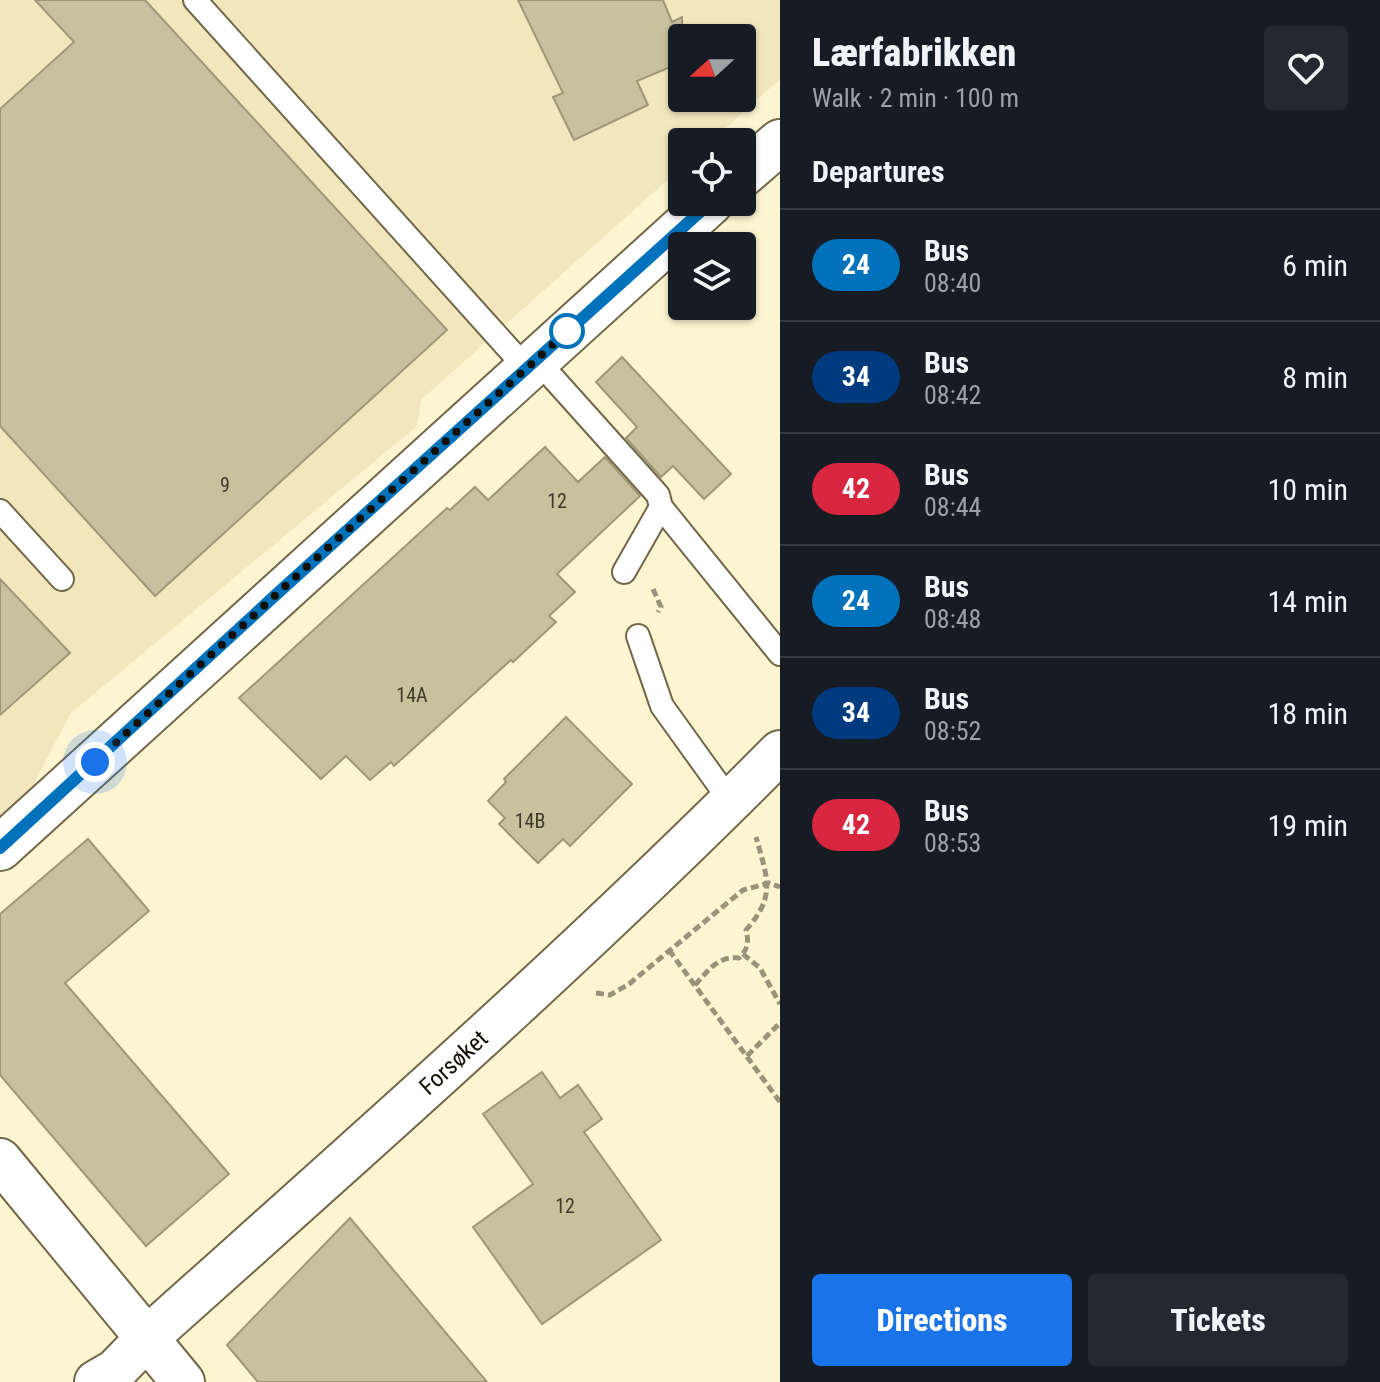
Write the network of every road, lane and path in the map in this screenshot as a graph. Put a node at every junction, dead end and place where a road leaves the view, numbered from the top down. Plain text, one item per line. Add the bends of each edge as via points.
1 (195, 0) edge
2 (780, 142) edge
3 (756, 163) edge
4 (695, 216) edge
5 (531, 364) junction
6 (661, 507) junction
7 (0, 511) edge
8 (624, 572) dead end
9 (62, 579) dead end
10 (638, 636) dead end
11 (780, 654) edge
12 (754, 778) edge
13 (756, 837) dead end
14 (0, 848) edge
15 (769, 883) junction
16 (780, 887) edge
17 (669, 950) junction
18 (743, 954) junction
19 (560, 966) junction
20 (695, 985) junction
21 (780, 1004) edge
22 (780, 1023) edge
23 (746, 1056) junction
24 (780, 1102) edge
25 (0, 1160) edge
26 (147, 1338) junction
27 (96, 1382) edge
28 (183, 1382) edge

1 - 5 lane
2 - 3 street
4 - 5 street
5 - 6 lane via 658,495
5 - 14 street
6 - 8 lane
6 - 11 lane
7 - 9 lane
10 - 12 lane via 662,706
12 - 19 street, Forsøket
13 - 15 path
15 - 16 path
15 - 17 path via 743,890
15 - 18 path via 761,913 746,930 749,940
17 - 19 path via 610,995 596,993
17 - 20 path
18 - 20 path via 718,961
18 - 21 path via 760,968
19 - 26 street, Forsøket
20 - 23 path
22 - 23 path
23 - 24 path
25 - 26 street
26 - 27 street, Forsøket via 115,1371
26 - 28 street

